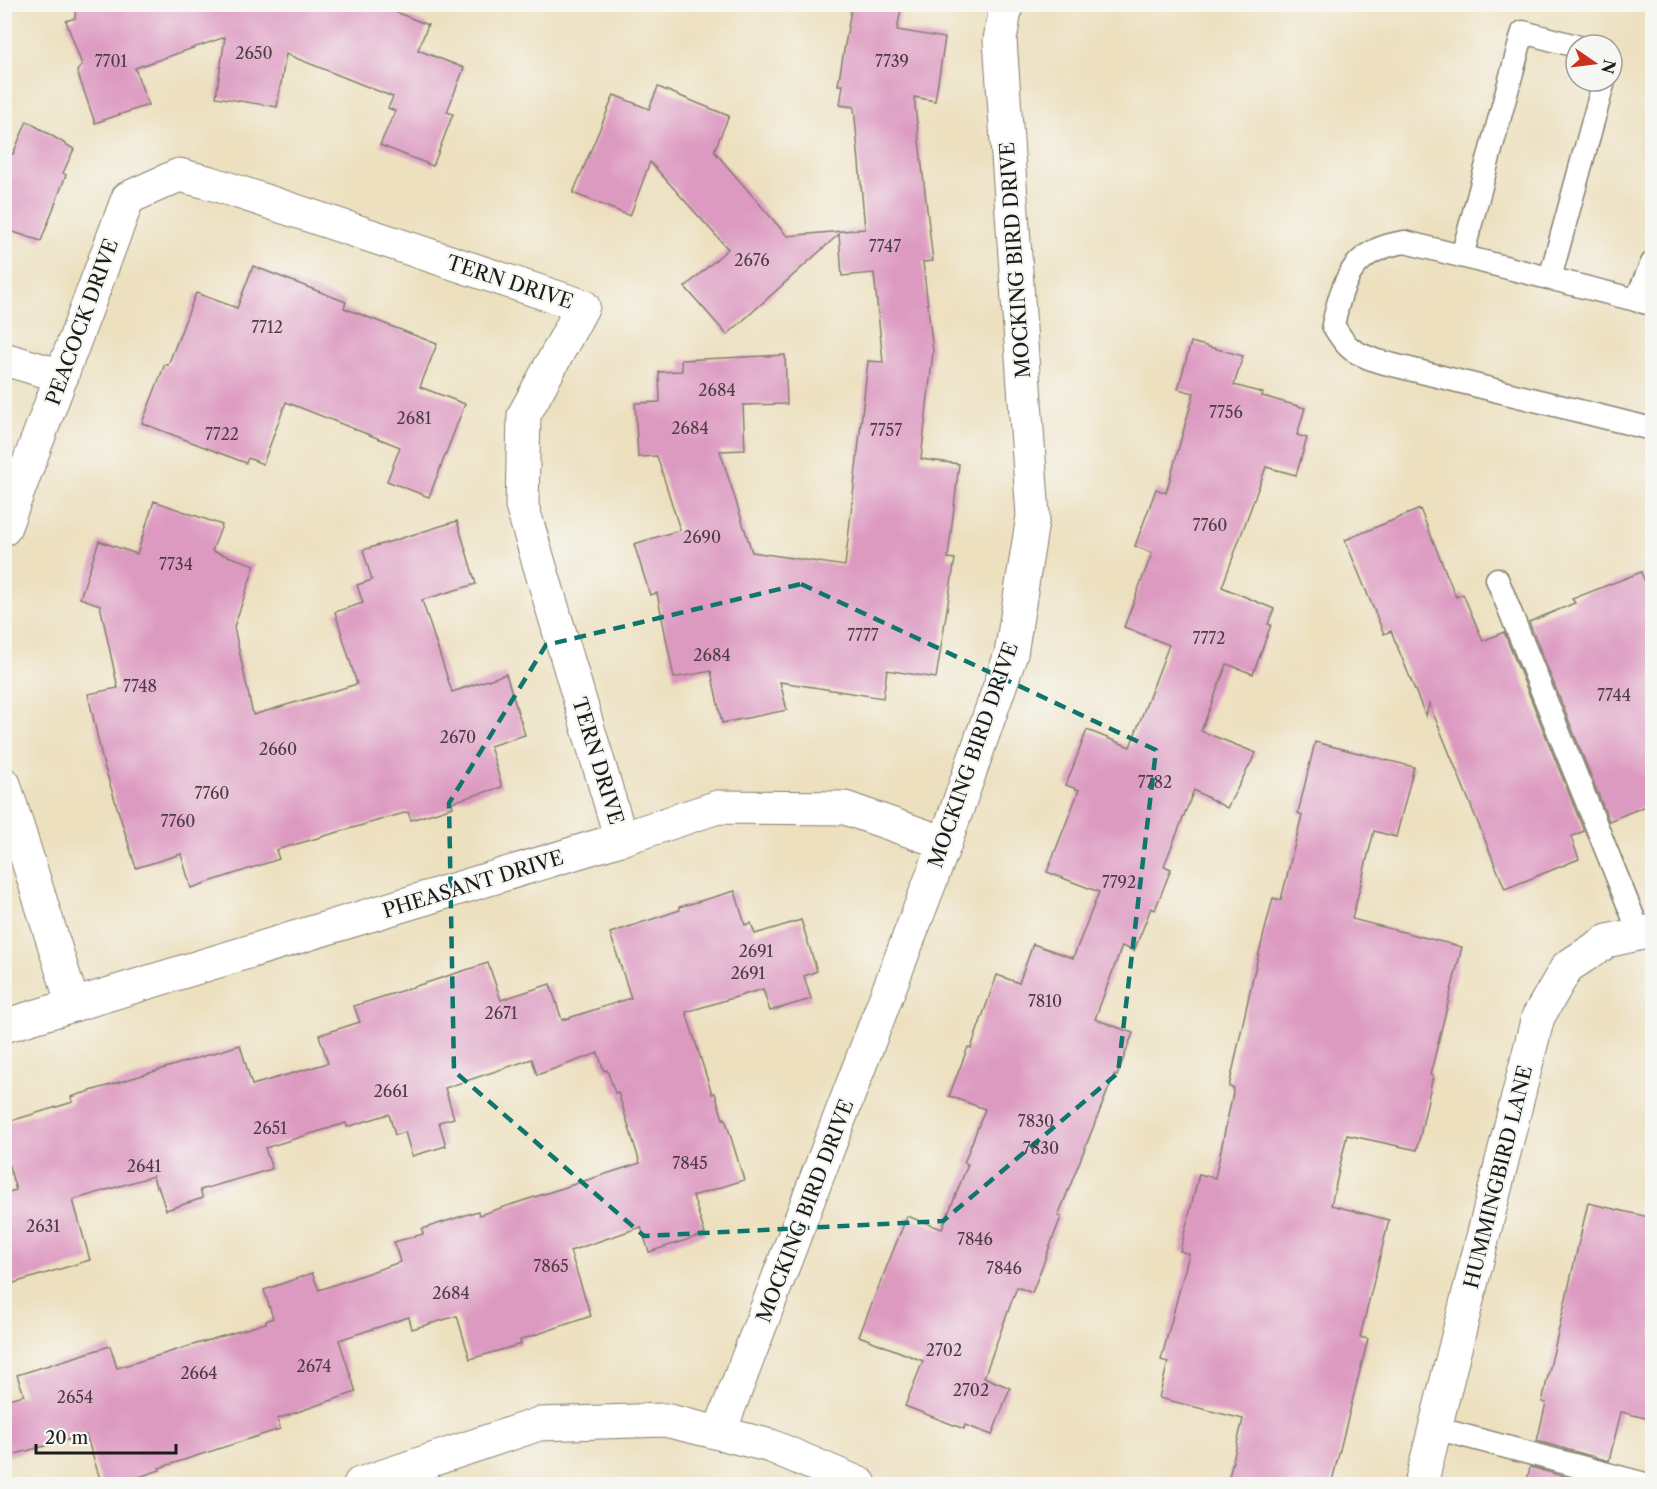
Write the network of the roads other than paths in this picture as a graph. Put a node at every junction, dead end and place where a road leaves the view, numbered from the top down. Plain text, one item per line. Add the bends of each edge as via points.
1 (1006, 4) edge
2 (1564, 43) edge
3 (1601, 93) edge
4 (211, 183) joint
5 (1462, 256) junction
6 (1653, 263) edge
7 (1550, 278) junction
8 (1644, 302) edge
9 (4, 359) edge
10 (62, 376) junction
11 (1653, 429) edge
12 (4, 529) edge
13 (1497, 579) dead end
14 (4, 784) edge
15 (621, 839) junction
16 (945, 843) junction
17 (1646, 932) edge
18 (73, 1005) junction
19 (4, 1026) edge
20 (1435, 1428) junction
21 (719, 1433) junction
22 (360, 1485) edge
23 (860, 1485) edge
24 (1421, 1485) edge
25 (1645, 1485) edge

1 - 16 street, MOCKING BIRD DRIVE via 1000,40 1033,516 1011,654
2 - 5 lane via 1523,32
3 - 7 lane
4 - 10 street, PEACOCK DRIVE via 179,175 128,198
4 - 15 street, TERN DRIVE via 583,306 524,415 522,506
5 - 7 lane
5 - 11 lane via 1405,242 1373,251 1346,279 1333,325 1342,340 1354,352 1377,361
6 - 8 lane
7 - 8 lane
9 - 10 street
10 - 12 street, PEACOCK DRIVE
13 - 17 lane
14 - 18 street
15 - 16 street, PHEASANT DRIVE via 718,807 834,807
15 - 18 street, PHEASANT DRIVE
16 - 21 street, MOCKING BIRD DRIVE
17 - 20 street, HUMMINGBIRD LANE via 1607,941 1568,968 1538,1017
18 - 19 street, PHEASANT DRIVE
20 - 24 street, HUMMINGBIRD LANE
20 - 25 lane
21 - 22 street via 665,1420 539,1424
21 - 23 street via 771,1446

